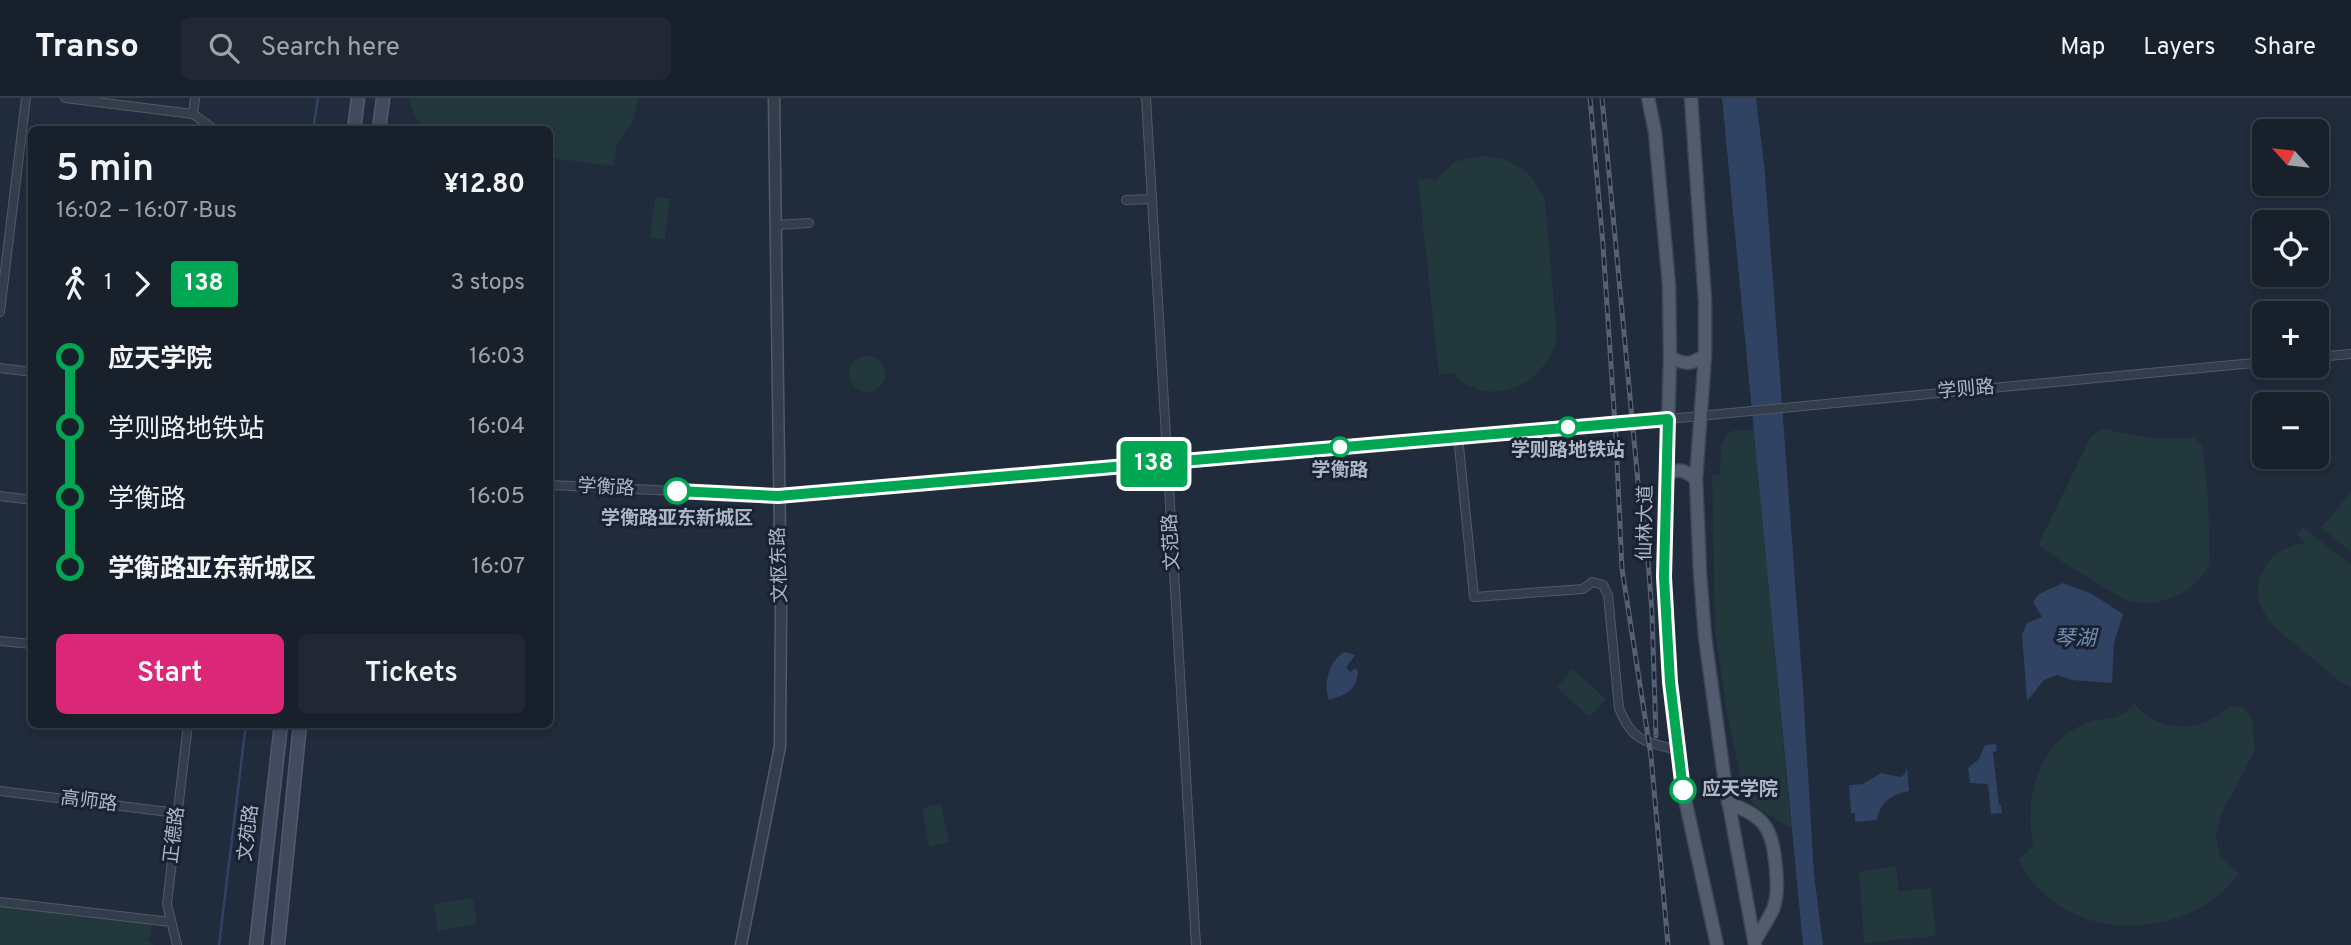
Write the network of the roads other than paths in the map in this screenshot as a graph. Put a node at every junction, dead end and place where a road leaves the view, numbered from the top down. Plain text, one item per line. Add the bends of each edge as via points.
1 (26, 98) edge
2 (65, 98) edge
3 (195, 98) edge
4 (358, 98) edge
5 (383, 98) edge
6 (774, 98) edge
7 (1146, 98) edge
8 (1648, 98) edge
9 (1691, 98) edge
10 (193, 114) junction
11 (210, 126) edge
12 (354, 126) edge
13 (380, 126) edge
14 (1152, 199) junction
15 (1126, 200) dead end
16 (809, 223) dead end
17 (776, 225) junction
18 (4, 243) edge
19 (0, 312) edge
20 (2351, 354) edge
21 (1706, 355) junction
22 (1670, 357) junction
23 (2329, 357) edge
24 (2252, 363) edge
25 (0, 368) edge
26 (28, 372) edge
27 (1701, 414) junction
28 (1668, 419) junction
29 (1458, 436) junction
30 (1168, 463) junction
31 (1666, 475) junction
32 (1696, 479) junction
33 (553, 485) edge
34 (0, 496) edge
35 (778, 496) junction
36 (28, 500) edge
37 (0, 641) edge
38 (28, 644) edge
39 (188, 728) edge
40 (281, 728) edge
41 (300, 728) edge
42 (1678, 750) junction
43 (0, 791) edge
44 (1728, 803) junction
45 (177, 813) junction
46 (0, 902) edge
47 (171, 922) junction
48 (1755, 943) edge
49 (177, 945) edge
50 (256, 945) edge
51 (278, 945) edge
52 (741, 945) edge
53 (1196, 945) edge
54 (1717, 945) edge

1 - 18 street
2 - 10 street
3 - 10 street
4 - 12 main road
5 - 13 main road
6 - 17 street, 文枢东路
7 - 14 street, 文范路
8 - 22 main road, 仙林大道 via 1669,285
9 - 21 main road
10 - 11 street
14 - 15 street
14 - 30 street, 文范路
16 - 17 street
17 - 35 street, 文枢东路
18 - 19 street
20 - 23 street
21 - 22 main road via 1683,364
21 - 27 main road
22 - 28 main road, 仙林大道
24 - 27 street, 学则路
25 - 26 street
27 - 28 street, 学则路
27 - 32 main road
28 - 29 street, 学衡路
28 - 31 main road, 仙林大道
29 - 30 street, 学衡路
29 - 42 street via 1474,597 1603,584 1623,719 1643,741
30 - 35 street, 学衡路
30 - 53 street, 文范路
31 - 32 main road via 1684,470
31 - 42 main road, 仙林大道 via 1664,577
32 - 44 main road via 1705,637
33 - 35 street, 学衡路
34 - 36 street
35 - 52 street, 文枢东路 via 780,746
37 - 38 street
39 - 45 street, 正德路
40 - 50 main road, 文苑路
41 - 51 main road, 文苑路
42 - 54 main road, 仙林大道
43 - 45 street, 高师路
44 - 48 main road
44 - 48 main road via 1751,811 1773,838 1776,899
45 - 47 street, 正德路 via 167,904
46 - 47 street
47 - 49 street, 正德路

